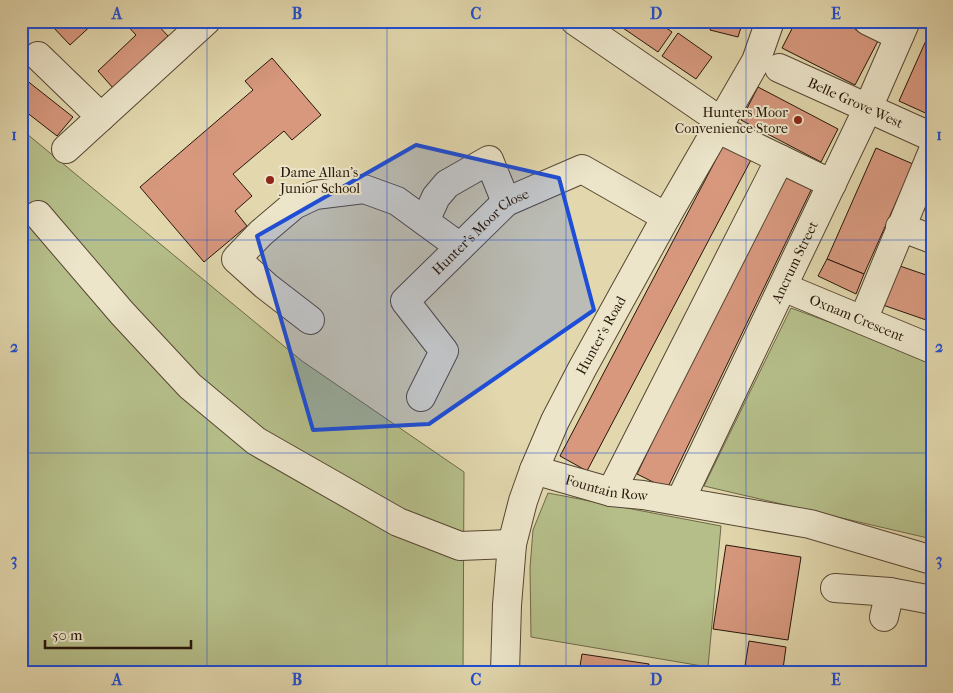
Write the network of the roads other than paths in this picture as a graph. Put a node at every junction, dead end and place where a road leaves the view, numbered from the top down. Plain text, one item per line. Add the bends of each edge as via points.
1 (206, 21) edge
2 (575, 21) edge
3 (770, 21) edge
4 (868, 21) edge
5 (902, 28) edge
6 (38, 56) dead end
7 (779, 68) dead end
8 (868, 108) junction
9 (101, 117) junction
10 (720, 125) junction
11 (932, 137) edge
12 (66, 149) dead end
13 (932, 153) edge
14 (780, 159) junction
15 (832, 184) junction
16 (506, 202) junction
17 (38, 215) dead end
18 (666, 217) junction
19 (425, 222) junction
20 (900, 227) junction
21 (932, 240) edge
22 (460, 247) junction
23 (783, 287) junction
24 (310, 320) dead end
25 (863, 320) junction
26 (932, 349) edge
27 (421, 398) dead end
28 (534, 470) junction
29 (611, 492) junction
30 (680, 501) junction
31 (512, 544) junction
32 (932, 560) edge
33 (835, 588) dead end
34 (932, 600) edge
35 (505, 672) edge

1 - 9 street
2 - 10 street
3 - 10 street, Hunter's Road via 756,61
4 - 5 street
5 - 8 street, Ancrum Street
6 - 9 street
7 - 8 street, Belle Grove West
8 - 11 street, Belle Grove West
8 - 15 street, Ancrum Street
9 - 12 street
10 - 14 street
10 - 18 street, Hunter's Road
13 - 20 street
14 - 15 street
14 - 29 street
15 - 23 street, Ancrum Street
16 - 18 street, Hunter's Moor Close via 582,170
16 - 19 street via 489,160 447,184 436,197
16 - 22 street, Hunter's Moor Close
17 - 31 street via 190,386 256,440 398,522 460,546
18 - 28 street, Hunter's Road via 559,413
19 - 22 street
19 - 24 street via 397,202 364,189 315,195 294,205 281,216 236,259
20 - 21 street
20 - 25 street
22 - 27 street, Hunter's Moor Close via 405,301 444,350
23 - 25 street, Oxnam Crescent
23 - 30 street, Ancrum Street
25 - 26 street, Oxnam Crescent
28 - 29 street, Fountain Row
28 - 31 street, Hunter's Road
29 - 30 street, Fountain Row
30 - 32 street, Fountain Row via 810,524
31 - 35 street, Hunter's Road
33 - 34 street via 887,605

